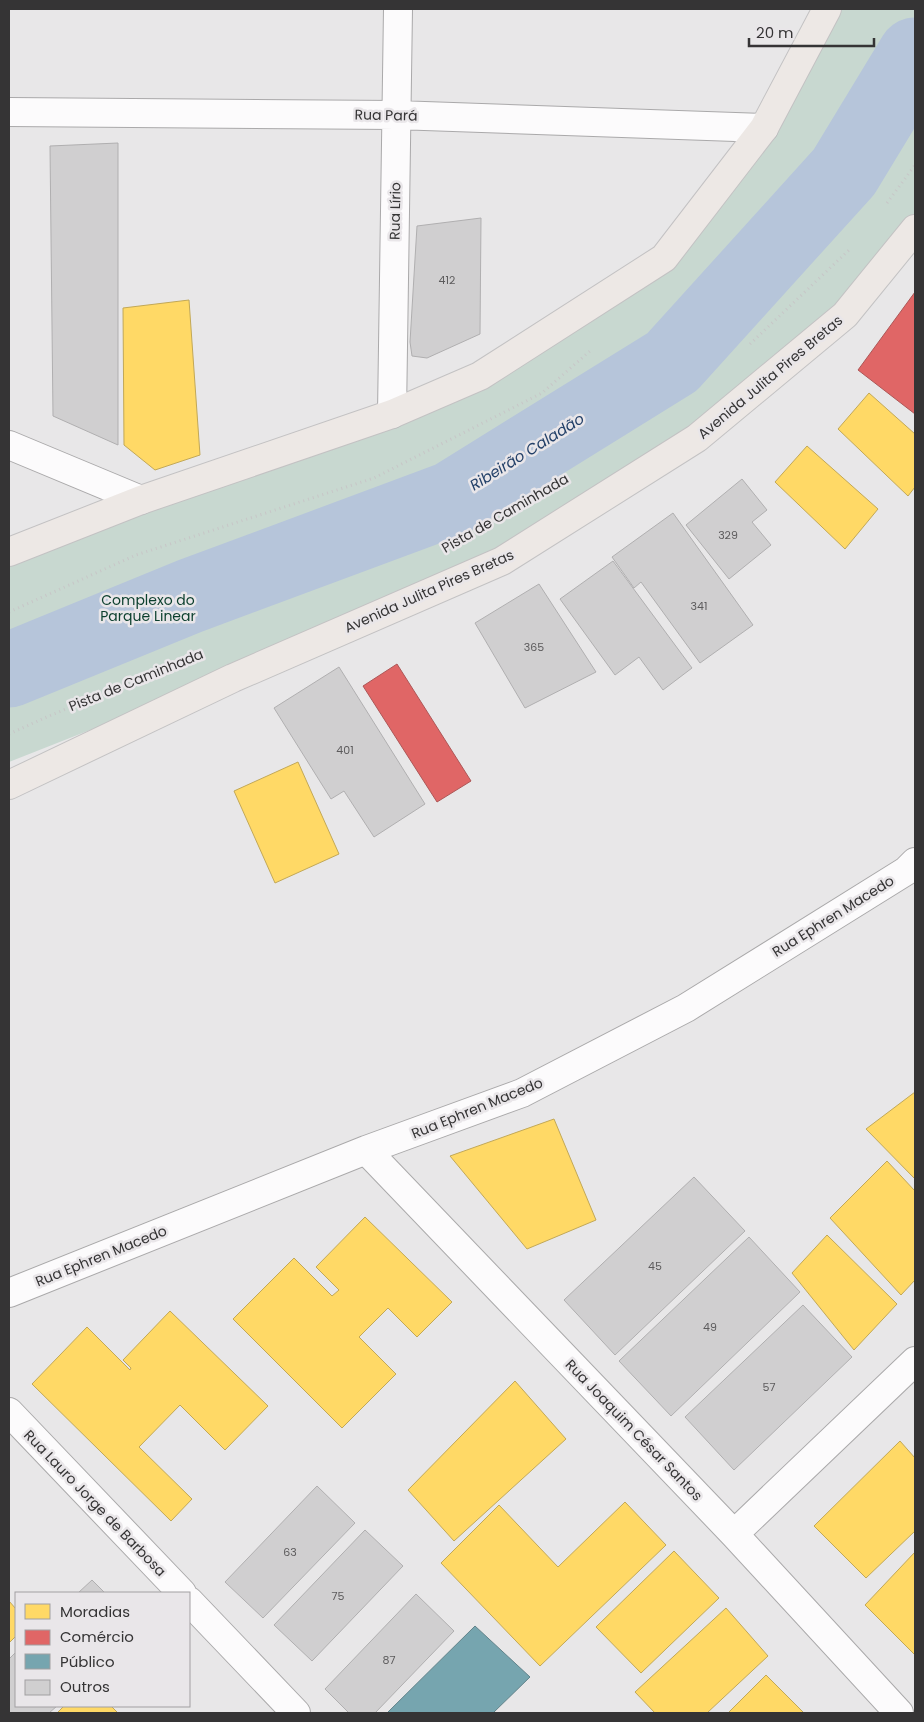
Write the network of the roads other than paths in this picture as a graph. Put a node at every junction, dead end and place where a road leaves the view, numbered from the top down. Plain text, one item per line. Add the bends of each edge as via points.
1 (398, 9) edge
2 (827, 9) edge
3 (9, 112) edge
4 (396, 115) junction
5 (764, 128) junction
6 (915, 229) edge
7 (392, 414) junction
8 (9, 445) edge
9 (141, 500) junction
10 (9, 552) edge
11 (9, 785) edge
12 (915, 862) edge
13 (366, 1150) junction
14 (9, 1293) edge
15 (915, 1361) edge
16 (9, 1412) edge
17 (734, 1534) junction
18 (181, 1592) edge
19 (190, 1602) edge
20 (296, 1713) edge
21 (900, 1713) edge

1 - 4 street, Rua Lírio
2 - 5 main road
3 - 4 street, Rua Pará
4 - 5 street, Rua Pará
4 - 7 street, Rua Lírio
5 - 7 main road via 664,258 480,376
6 - 11 main road, Avenida Julita Pires Bretas via 845,315 697,438 502,561 233,678
7 - 9 main road
8 - 9 street
9 - 10 main road
12 - 13 street, Rua Ephren Macedo via 906,871 686,1008 522,1093
13 - 14 street, Rua Ephren Macedo
13 - 17 street, Rua Joaquim César Santos
15 - 17 street
16 - 18 street, Rua Lauro Jorge de Barbosa
17 - 21 street, Rua Joaquim César Santos
19 - 20 street

